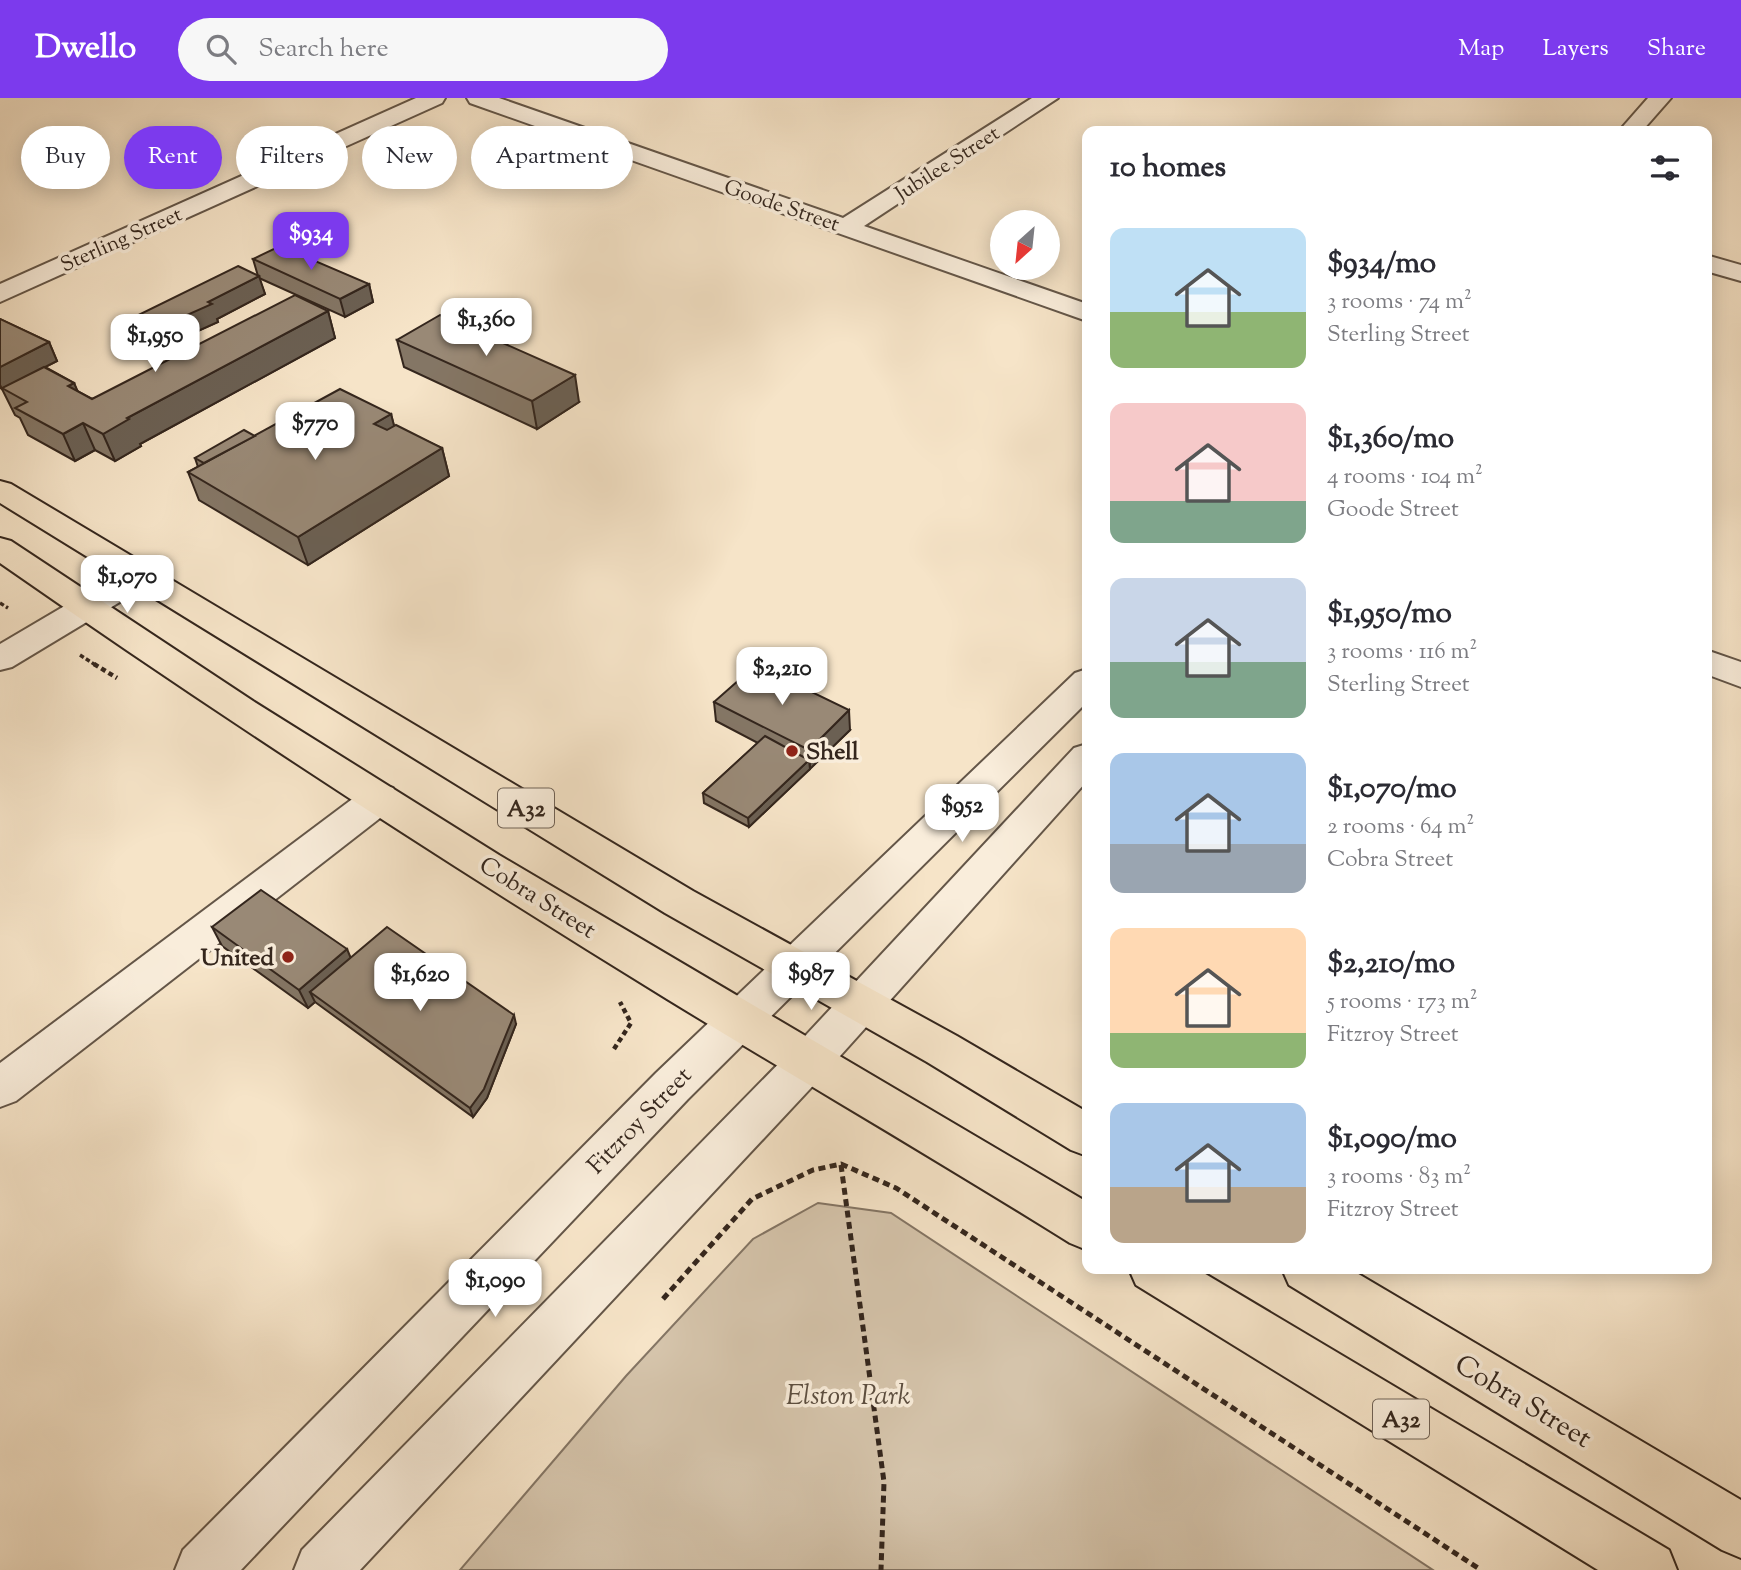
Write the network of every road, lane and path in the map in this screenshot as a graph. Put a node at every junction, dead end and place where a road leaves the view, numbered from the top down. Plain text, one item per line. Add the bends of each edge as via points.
1 (433, 98) edge
2 (478, 98) edge
3 (1047, 98) edge
4 (1660, 98) edge
5 (1635, 126) edge
6 (846, 227) junction
7 (1712, 265) edge
8 (1741, 273) edge
9 (0, 294) edge
10 (1082, 311) edge
11 (0, 490) edge
12 (0, 548) edge
13 (141, 575) junction
14 (86, 608) junction
15 (0, 659) edge
16 (1712, 663) edge
17 (1741, 675) edge
18 (1082, 686) edge
19 (1082, 762) edge
20 (380, 798) junction
21 (794, 965) junction
22 (861, 1005) junction
23 (737, 1020) junction
24 (807, 1062) junction
25 (0, 1088) edge
26 (1082, 1133) edge
27 (841, 1164) junction
28 (1082, 1225) edge
29 (1161, 1274) edge
30 (1315, 1274) edge
31 (663, 1298) dead end
32 (1741, 1531) edge
33 (204, 1570) edge
34 (322, 1570) edge
35 (881, 1570) edge
36 (1481, 1570) edge
37 (1648, 1570) edge

1 - 9 street, Sterling Street
2 - 6 street, Goode Street
3 - 6 street, Jubilee Street
4 - 5 street
6 - 10 street, Goode Street
7 - 8 street
11 - 13 highway, A32
12 - 14 highway, Cobra Street
13 - 14 street
13 - 21 highway, A32 via 690,908
14 - 15 street
14 - 20 highway, Cobra Street
16 - 17 street
18 - 21 street, Fitzroy Street
19 - 22 street
20 - 23 highway, Cobra Street
20 - 25 street
21 - 22 highway, A32
21 - 23 street, Fitzroy Street
22 - 24 street
22 - 26 highway, A32
23 - 24 highway, Cobra Street
23 - 33 street, Fitzroy Street
24 - 28 highway, Cobra Street via 890,1107
24 - 34 street
27 - 31 path via 813,1170 752,1199
27 - 35 path via 884,1482
27 - 36 path via 895,1188
29 - 37 highway, A32
30 - 32 highway, Cobra Street

